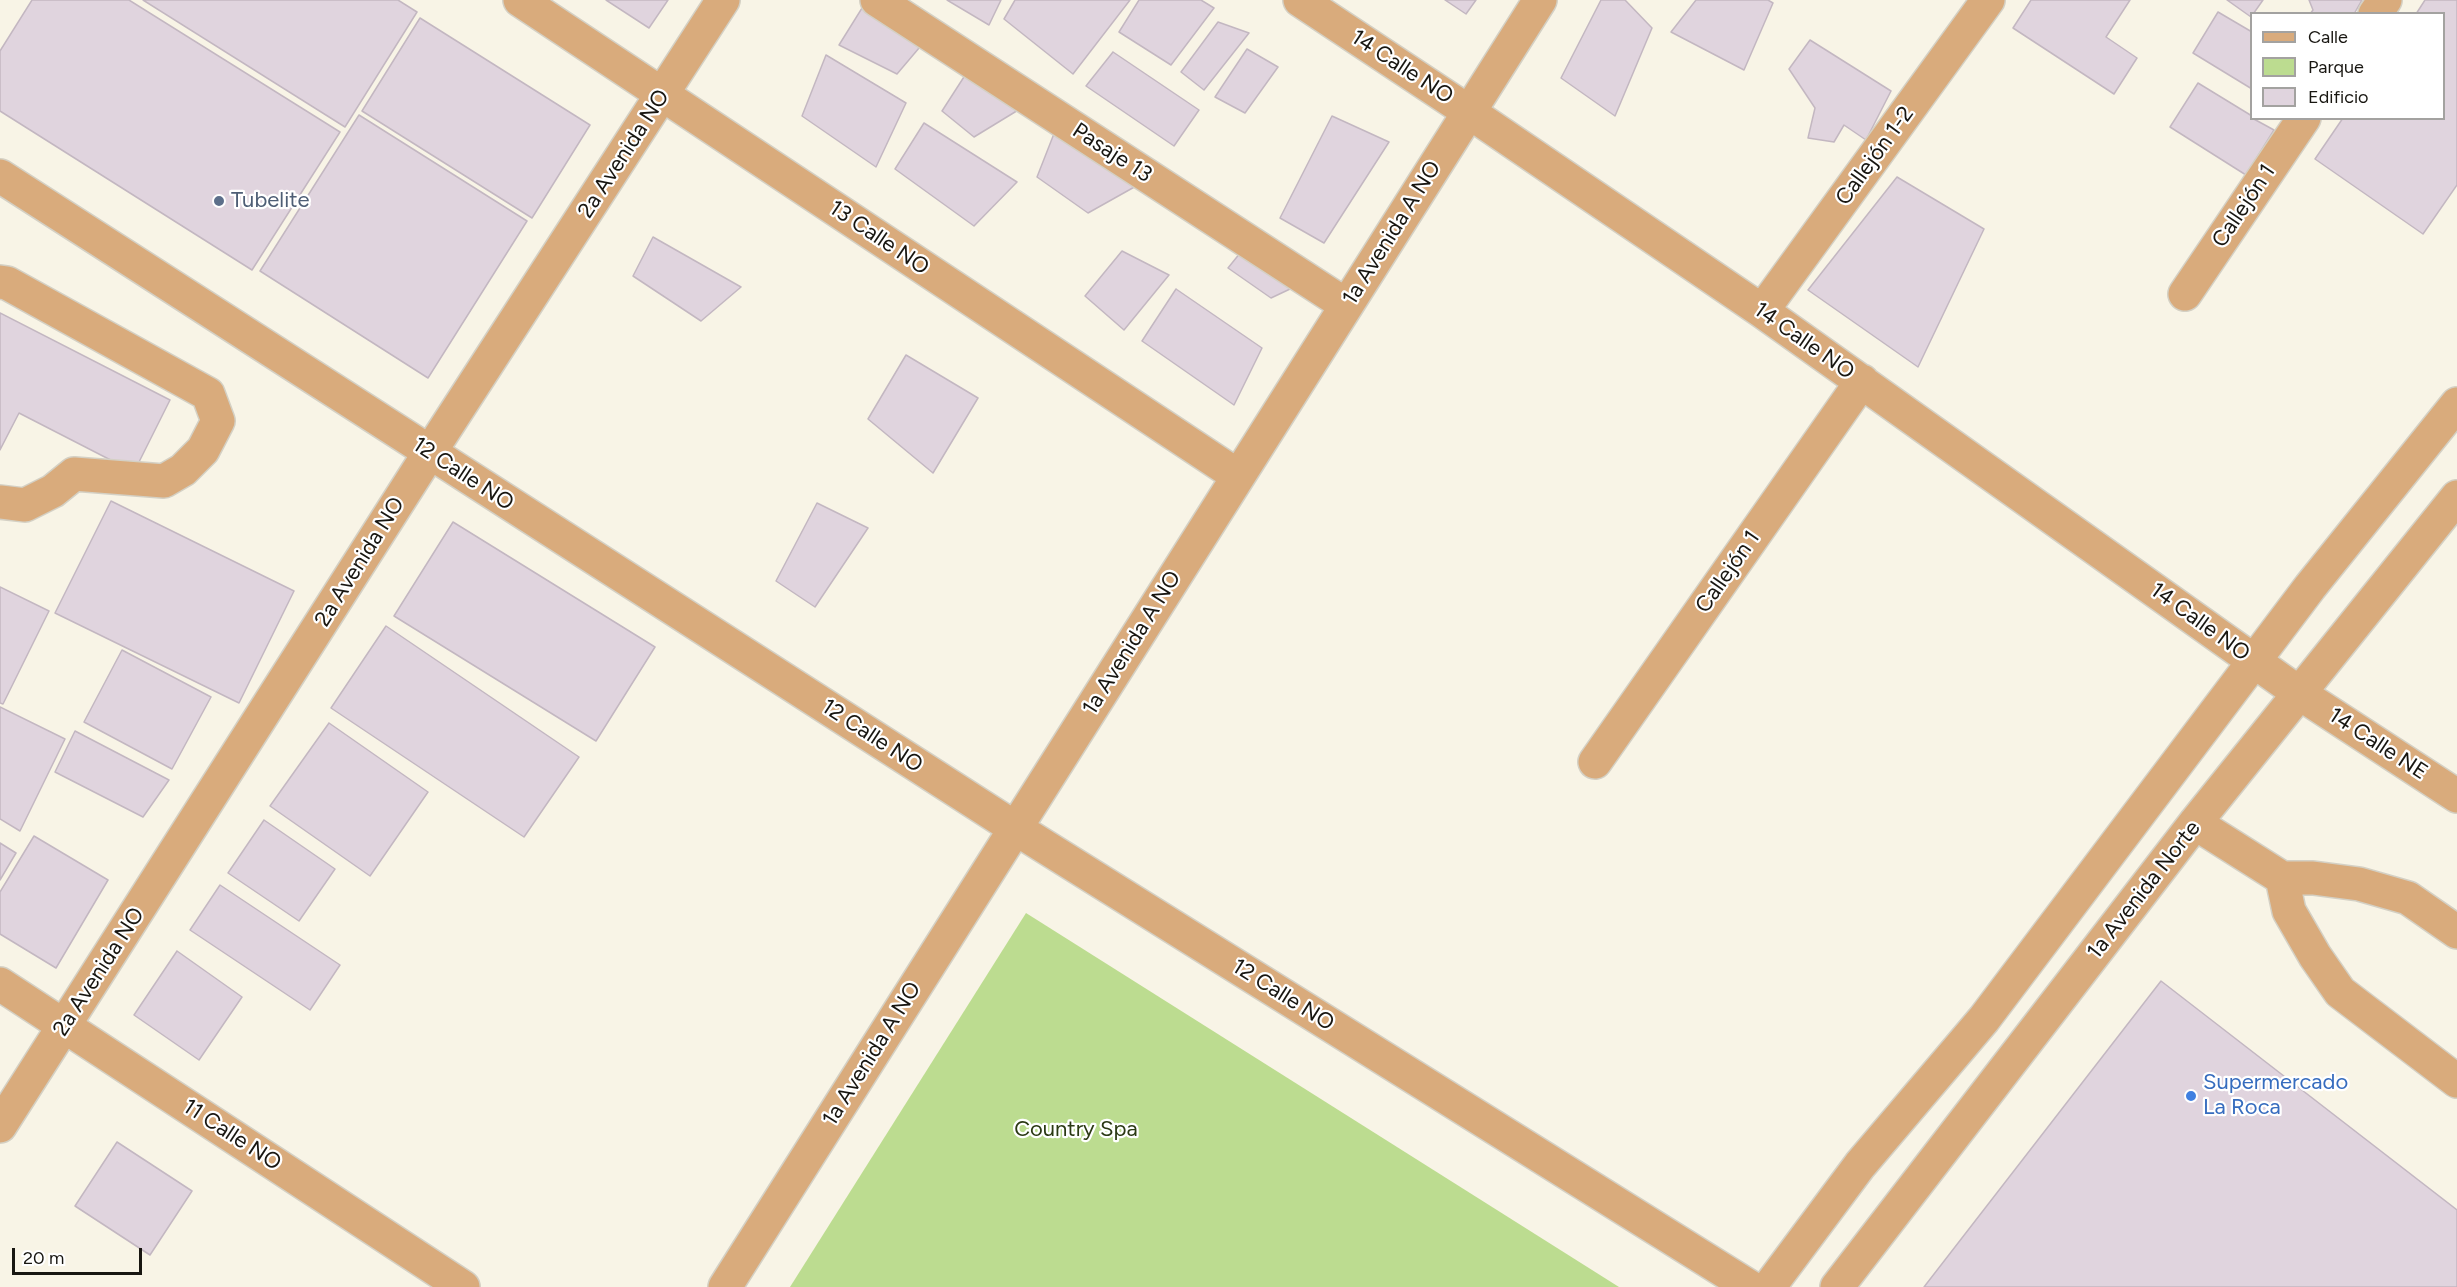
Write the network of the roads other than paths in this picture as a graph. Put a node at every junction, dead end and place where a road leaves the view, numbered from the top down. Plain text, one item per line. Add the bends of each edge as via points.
1 (520, 0) edge
2 (723, 0) edge
3 (878, 0) edge
4 (1300, 0) edge
5 (1540, 0) edge
6 (1988, 0) edge
7 (662, 94) junction
8 (1469, 112) junction
9 (2303, 120) edge
10 (0, 176) edge
11 (0, 282) edge
12 (2185, 294) dead end
13 (1346, 305) junction
14 (1762, 311) junction
15 (1862, 381) junction
16 (2457, 404) edge
17 (430, 452) junction
18 (1238, 476) junction
19 (2457, 496) edge
20 (0, 502) edge
21 (2255, 661) junction
22 (2299, 693) junction
23 (1594, 762) dead end
24 (2457, 796) edge
25 (2195, 823) junction
26 (1015, 828) junction
27 (2282, 878) junction
28 (2457, 932) edge
29 (0, 984) edge
30 (65, 1026) junction
31 (2457, 1081) edge
32 (0, 1126) edge
33 (1731, 1282) edge
34 (463, 1287) edge
35 (725, 1287) edge
36 (1769, 1287) edge
37 (1837, 1287) edge

1 - 7 street, 13 Calle NO
2 - 7 street, 2a Avenida NO
3 - 13 street, Pasaje 13
4 - 8 street, 14 Calle NO
5 - 8 street, 1a Avenida A NO
6 - 14 street, Callejón 1-2
7 - 17 street, 2a Avenida NO
7 - 18 street, 13 Calle NO
8 - 13 street, 1a Avenida A NO
8 - 14 street, 14 Calle NO
9 - 12 street, Callejón 1
10 - 17 street, 12 Calle NO
11 - 20 street via 208,394 218,421 203,450 183,470 164,481 74,474 25,506
13 - 18 street, 1a Avenida A NO
14 - 15 street, 14 Calle NO
15 - 21 street, 14 Calle NO
15 - 23 street, Callejón 1
16 - 21 street
17 - 26 street, 12 Calle NO
17 - 30 street, 2a Avenida NO
18 - 26 street, 1a Avenida A NO
19 - 22 street, 1a Avenida Norte
21 - 22 street, 14 Calle NO
21 - 36 street via 1984,1019 1860,1165
22 - 24 street, 14 Calle NE
22 - 25 street, 1a Avenida Norte
25 - 27 street
25 - 37 street, 1a Avenida Norte
26 - 33 street, 12 Calle NO
26 - 35 street, 1a Avenida A NO
27 - 28 street via 2359,884 2408,898
27 - 31 street via 2289,911 2340,992
29 - 30 street, 11 Calle NO
30 - 32 street, 2a Avenida NO
30 - 34 street, 11 Calle NO

